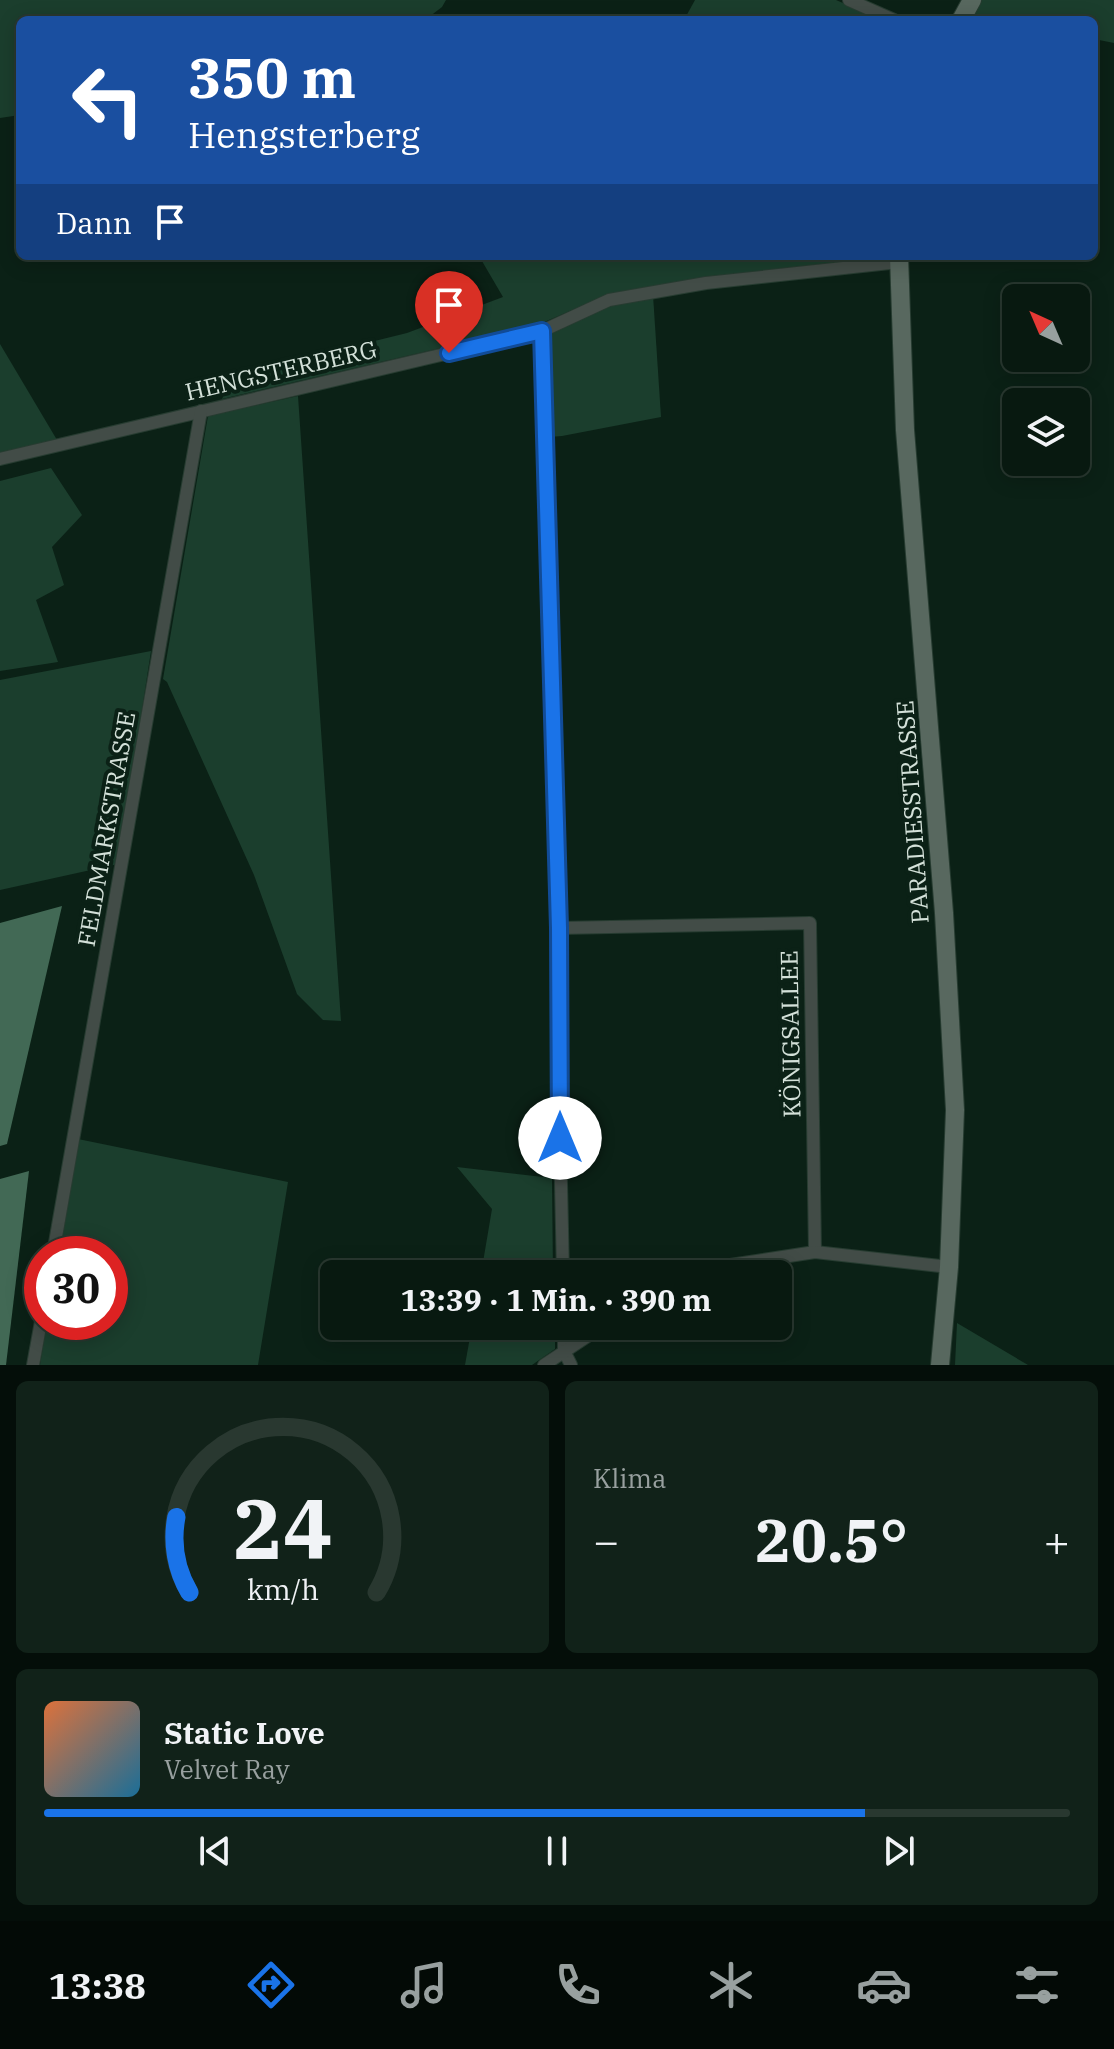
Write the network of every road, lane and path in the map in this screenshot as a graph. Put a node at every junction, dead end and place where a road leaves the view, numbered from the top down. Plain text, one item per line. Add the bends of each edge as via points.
1 (849, 0) edge
2 (885, 16) edge
3 (891, 260) edge
4 (899, 260) edge
5 (542, 331) junction
6 (201, 411) junction
7 (0, 459) edge
8 (559, 928) junction
9 (56, 1236) edge
10 (815, 1252) junction
11 (563, 1260) edge
12 (763, 1260) edge
13 (949, 1267) junction
14 (38, 1340) edge
15 (564, 1340) edge
16 (581, 1340) edge
17 (564, 1351) junction
18 (33, 1365) edge
19 (544, 1365) edge
20 (571, 1365) edge
21 (940, 1365) edge

1 - 2 street
3 - 5 street, HENGSTERBERG via 609,300
4 - 13 main road, PARADIESSTRASSE via 905,430 955,1110
5 - 6 street, HENGSTERBERG
5 - 8 street
6 - 7 street, HENGSTERBERG
6 - 9 street, FELDMARKSTRASSE
8 - 10 street, KÖNIGSALLEE via 810,923
8 - 11 street
10 - 12 street
10 - 13 street
13 - 21 main road, PARADIESSTRASSE
14 - 18 street
15 - 17 street
16 - 17 street
17 - 19 street
17 - 20 street

